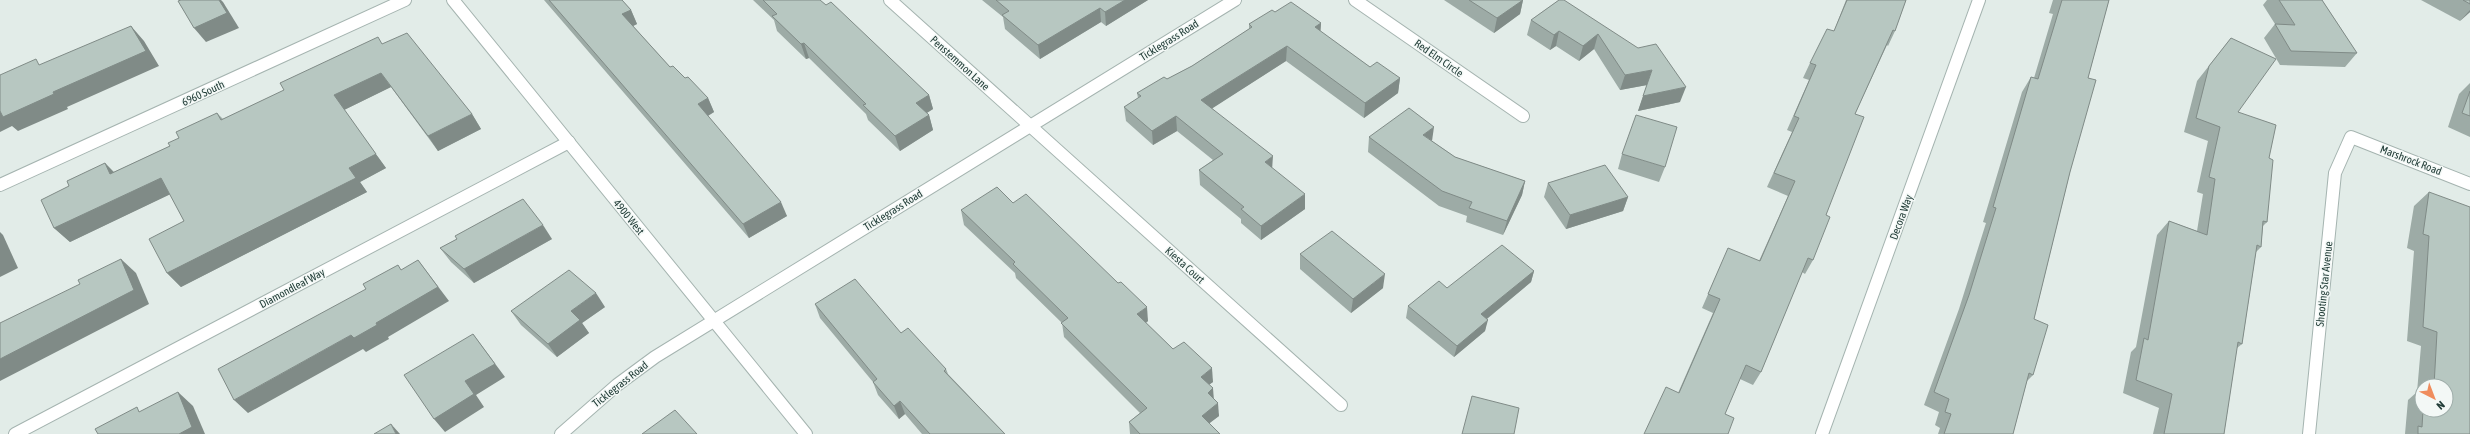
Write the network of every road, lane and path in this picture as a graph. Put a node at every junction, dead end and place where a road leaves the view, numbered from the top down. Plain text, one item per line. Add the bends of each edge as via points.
1 (405, 0) edge
2 (453, 0) edge
3 (890, 0) edge
4 (1235, 0) edge
5 (1355, 0) edge
6 (1979, 0) edge
7 (1523, 116) dead end
8 (1030, 126) junction
9 (2351, 137) joint
10 (569, 142) junction
11 (2470, 184) edge
12 (0, 185) edge
13 (713, 320) junction
14 (1341, 405) dead end
15 (15, 434) edge
16 (561, 434) edge
17 (806, 434) edge
18 (1822, 434) edge
19 (2309, 434) edge

1 - 12 street, 6960 South
2 - 10 street, 4900 West
3 - 8 street, Penstemmon Lane
4 - 8 street, Ticklegrass Road
5 - 7 street, Red Elm Circle
6 - 18 street, Decora Way
8 - 13 street, Ticklegrass Road
8 - 14 street, Kiesta Court
9 - 11 street, Marshrock Road
9 - 19 street, Shooting Star Avenue via 2336,173
10 - 13 street, 4900 West
10 - 15 street, Diamondleaf Way
13 - 16 street, Ticklegrass Road via 617,385
13 - 17 street, 4900 West

